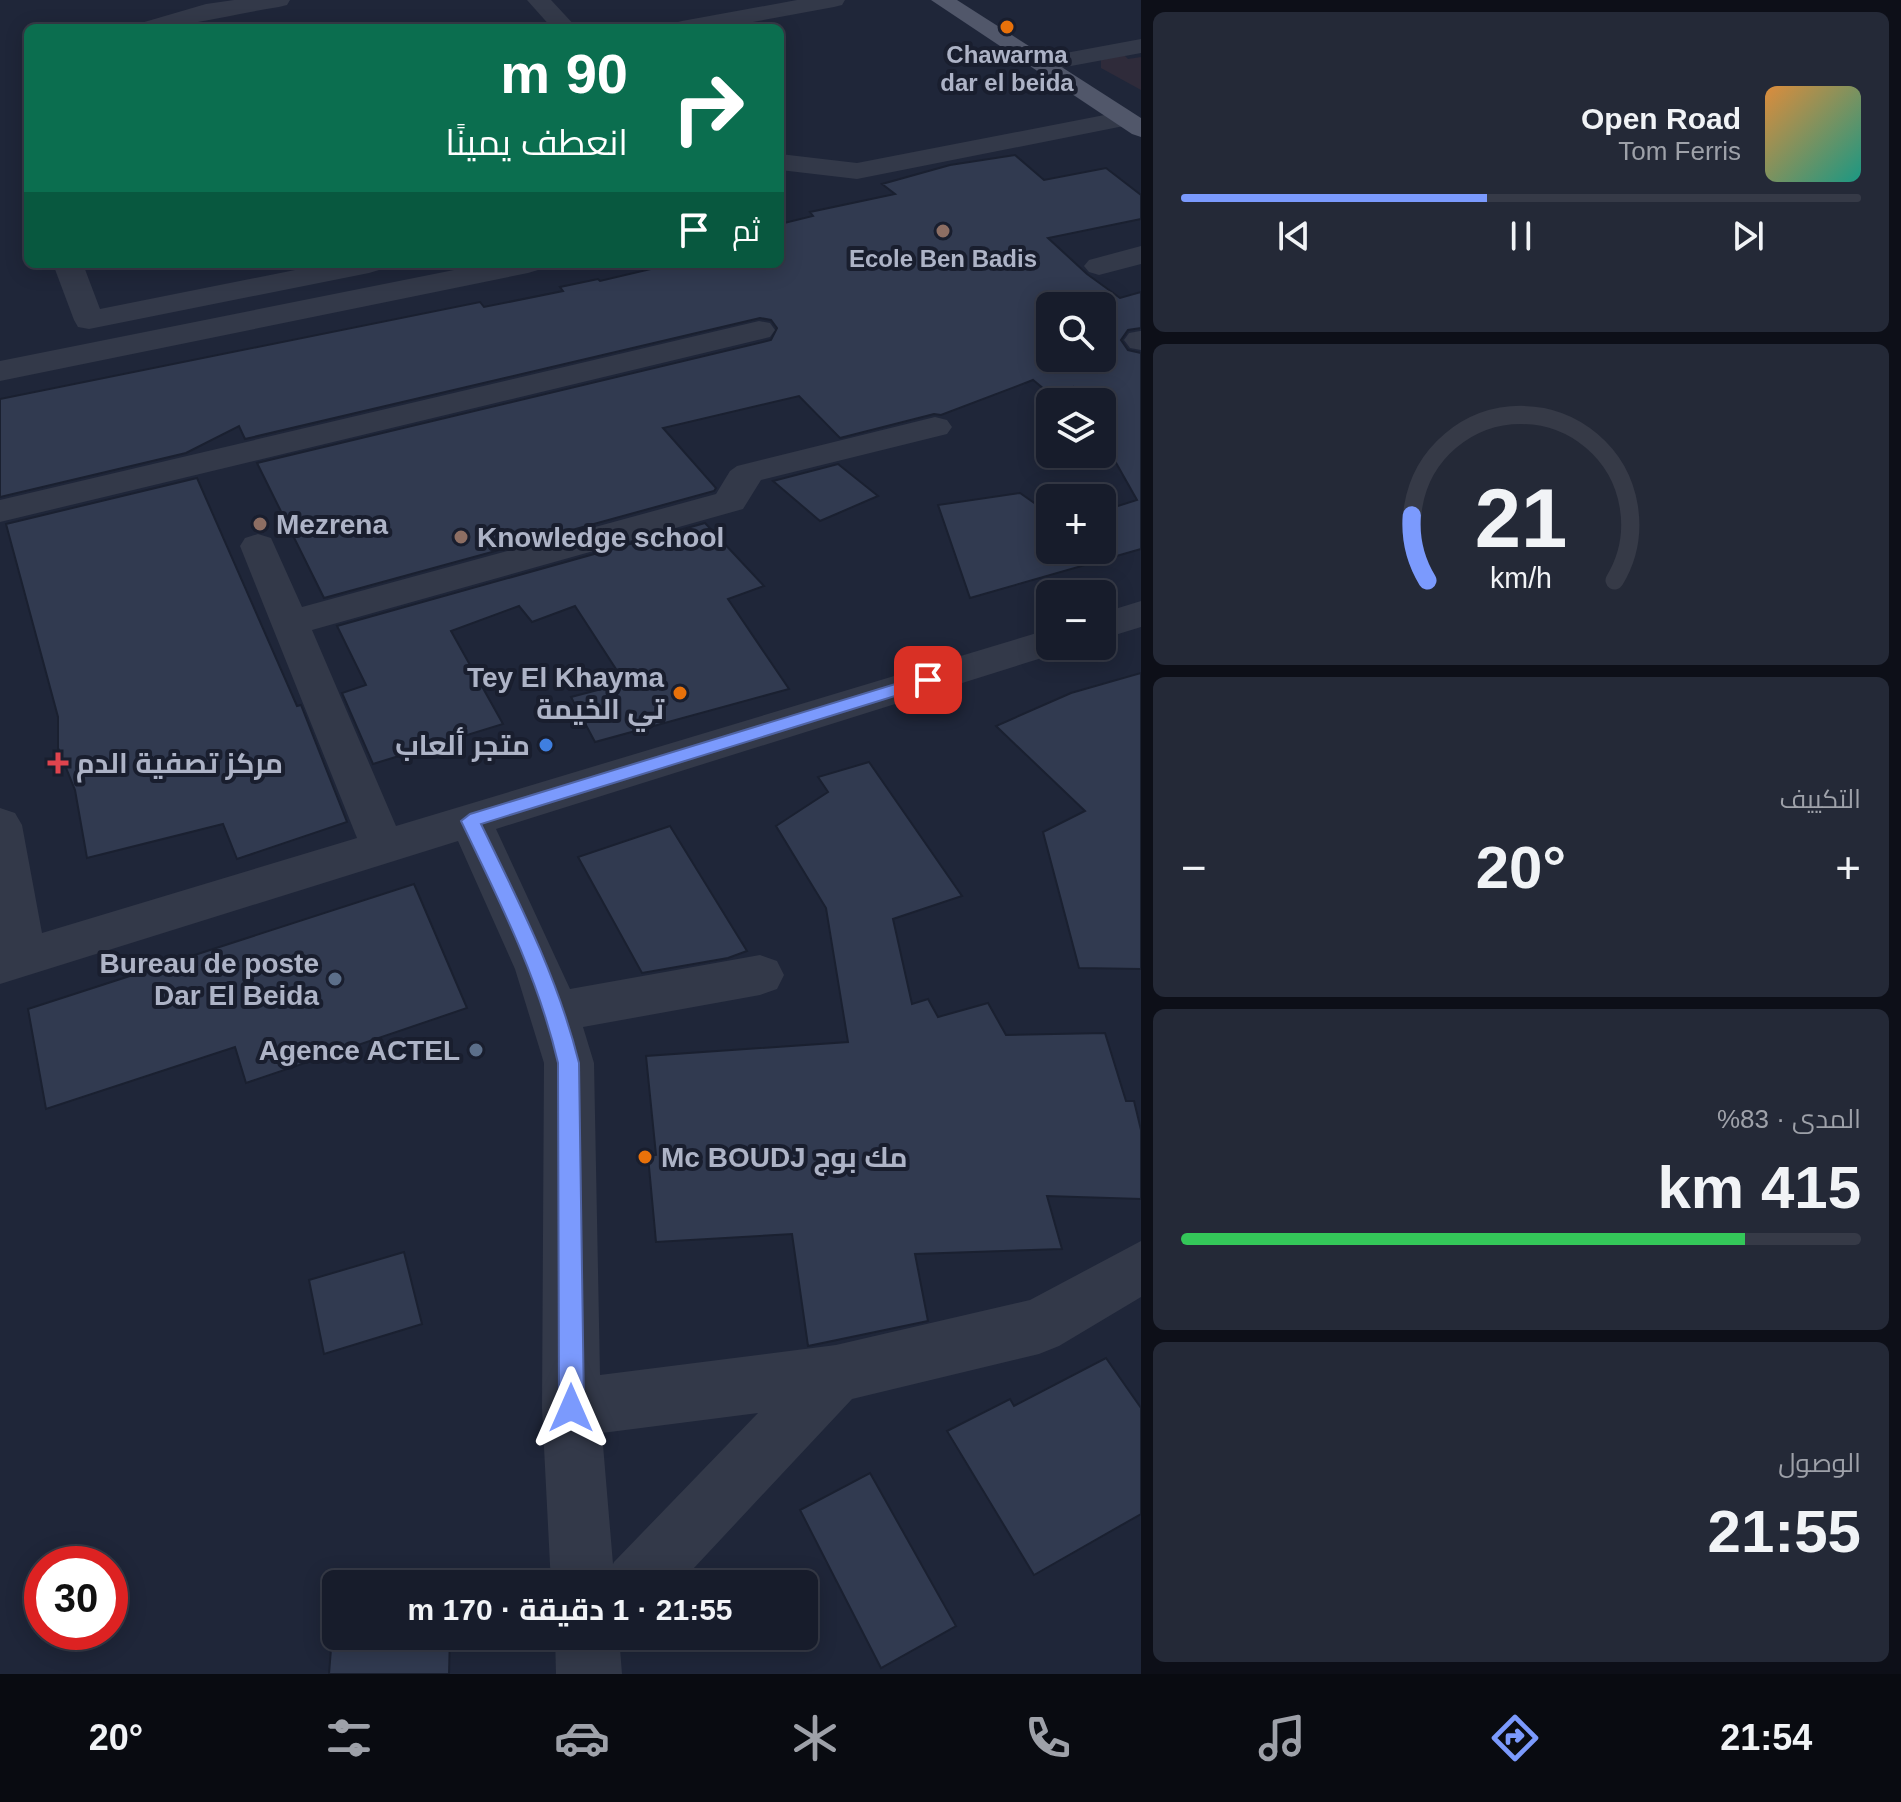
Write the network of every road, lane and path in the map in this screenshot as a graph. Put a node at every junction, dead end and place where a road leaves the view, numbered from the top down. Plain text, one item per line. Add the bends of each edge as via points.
1 (279, 0) edge
2 (538, 0) edge
3 (834, 0) edge
4 (950, 1) edge
5 (162, 24) edge
6 (561, 24) edge
7 (704, 24) edge
8 (1141, 46) edge
9 (1044, 64) junction
10 (1133, 124) edge
11 (784, 162) edge
12 (1141, 255) edge
13 (1099, 266) dead end
14 (70, 268) edge
15 (349, 268) edge
16 (508, 268) edge
17 (759, 330) dead end
18 (0, 371) edge
19 (935, 427) dead end
20 (0, 511) edge
21 (258, 546) dead end
22 (1141, 614) edge
23 (1116, 622) edge
24 (289, 624) junction
25 (1036, 646) edge
26 (470, 821) junction
27 (0, 825) edge
28 (383, 848) junction
29 (11, 962) edge
30 (760, 975) dead end
31 (556, 1012) junction
32 (1141, 1267) edge
33 (836, 1374) junction
34 (571, 1408) junction
35 (582, 1570) edge
36 (649, 1570) edge
37 (588, 1650) edge
38 (589, 1674) edge

1 - 5 street
2 - 6 street
3 - 7 street
4 - 9 main road
8 - 9 street
9 - 10 main road
10 - 11 street via 857,171
12 - 13 street
14 - 15 street via 89,320
16 - 18 street
17 - 20 street
19 - 24 street via 749,473 730,501
21 - 24 street
22 - 23 street
24 - 28 street
25 - 26 street
26 - 28 street
26 - 31 street
27 - 29 street
28 - 29 street
30 - 31 street
31 - 34 street via 569,1063
32 - 33 street via 1039,1326
33 - 34 street
33 - 36 street
34 - 35 street
37 - 38 street

